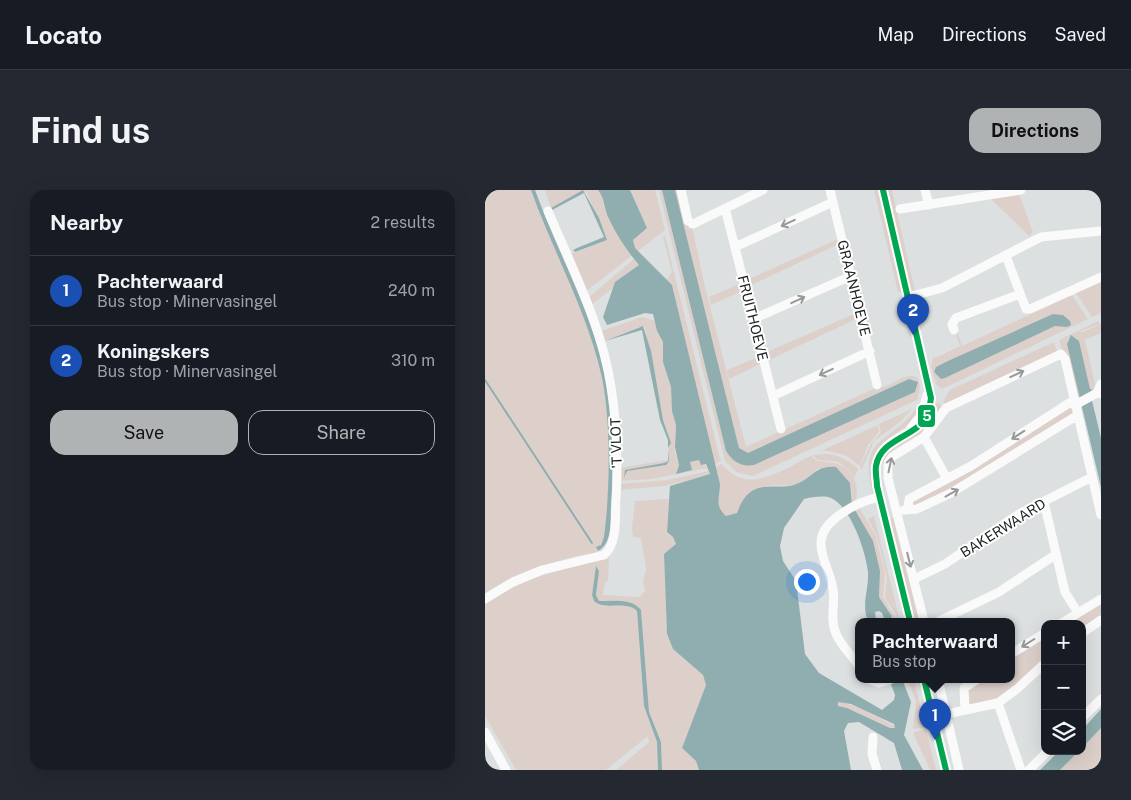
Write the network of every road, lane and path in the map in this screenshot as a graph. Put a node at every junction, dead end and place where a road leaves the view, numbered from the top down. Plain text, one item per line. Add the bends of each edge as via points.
1 (681, 190) edge
2 (763, 190) edge
3 (829, 190) edge
4 (883, 190) edge
5 (925, 190) edge
6 (1020, 190) edge
7 (833, 202) junction
8 (929, 205) junction
9 (725, 208) junction
10 (900, 210) dead end
11 (548, 211) dead end
12 (1101, 230) edge
13 (735, 247) junction
14 (1005, 256) junction
15 (851, 276) junction
16 (1101, 277) edge
17 (1020, 294) junction
18 (908, 297) junction
19 (753, 319) junction
20 (954, 330) dead end
21 (870, 351) junction
22 (1101, 384) edge
23 (877, 385) dead end
24 (1097, 394) edge
25 (773, 396) junction
26 (1076, 404) junction
27 (1078, 415) junction
28 (781, 429) dead end
29 (924, 437) junction
30 (990, 454) junction
31 (997, 467) junction
32 (1092, 477) junction
33 (947, 479) junction
34 (880, 497) junction
35 (1044, 502) junction
36 (908, 508) junction
37 (897, 512) junction
38 (885, 515) junction
39 (1101, 516) edge
40 (1055, 554) junction
41 (913, 579) junction
42 (485, 599) edge
43 (1101, 599) edge
44 (1077, 613) junction
45 (910, 618) edge
46 (923, 618) edge
47 (945, 618) edge
48 (1066, 620) edge
49 (1101, 620) edge
50 (1086, 630) edge
51 (1041, 635) edge
52 (1015, 652) edge
53 (855, 660) edge
54 (1043, 665) edge
55 (925, 683) edge
56 (939, 683) edge
57 (971, 683) edge
58 (1101, 699) edge
59 (998, 703) junction
60 (965, 709) junction
61 (946, 714) junction
62 (1086, 714) edge
63 (933, 717) junction
64 (485, 732) edge
65 (873, 737) dead end
66 (1044, 755) edge
67 (946, 769) edge
68 (506, 770) edge
69 (877, 770) edge
70 (959, 770) edge
71 (1021, 770) edge
72 (1029, 770) edge

1 - 9 street via 688,221 693,224
2 - 9 street
3 - 7 street, GRAANHOEVE
4 - 18 street
5 - 8 street
6 - 8 street
7 -> 13 street
7 - 15 street, GRAANHOEVE
8 - 10 street
9 - 13 street, FRUITHOEVE
11 - 42 street, 'T VLOT via 585,297 604,352 611,385 617,464 613,542 604,555 533,573
12 - 14 street via 1041,237
13 - 19 street, FRUITHOEVE
14 - 17 street
14 - 18 street via 942,288
19 -> 15 street
15 - 21 street, GRAANHOEVE
16 - 17 street via 1030,309 1026,309
17 - 20 street via 956,318 952,324
18 - 34 street via 928,388 922,414 905,433 890,443 878,461 876,476
19 - 25 street, FRUITHOEVE
21 - 23 street, GRAANHOEVE
21 -> 25 street
22 - 24 street
24 - 26 street
25 - 28 street, FRUITHOEVE
26 - 27 street
29 -> 26 street via 946,408 1061,354
26 -> 30 street via 1069,403
27 - 31 street
27 - 32 street
29 - 33 street
37 -> 29 street via 888,463 896,453
30 - 31 street
30 - 33 street
36 -> 31 street via 917,509 931,504
32 - 35 street, BAKERWAARD
32 - 39 street
33 - 36 street via 909,499
34 - 38 street
34 - 53 street via 855,507 825,528 821,546 834,591 834,630
35 - 40 street
35 - 41 street, BAKERWAARD via 1019,514 945,564
36 - 37 street
37 - 38 street
37 -> 41 street
38 - 45 street
40 - 44 street via 1065,592
40 - 47 street via 999,592
41 - 46 street
43 - 44 street
44 - 48 street
49 - 50 street
51 -> 52 street
54 - 59 street
55 - 63 street
56 - 61 street
57 - 60 street via 963,688
58 - 62 street
59 - 60 street
59 - 71 street
60 - 61 street
61 - 63 street
61 - 70 street
63 - 67 street
64 - 68 street
65 - 69 street via 872,754
66 - 72 street

